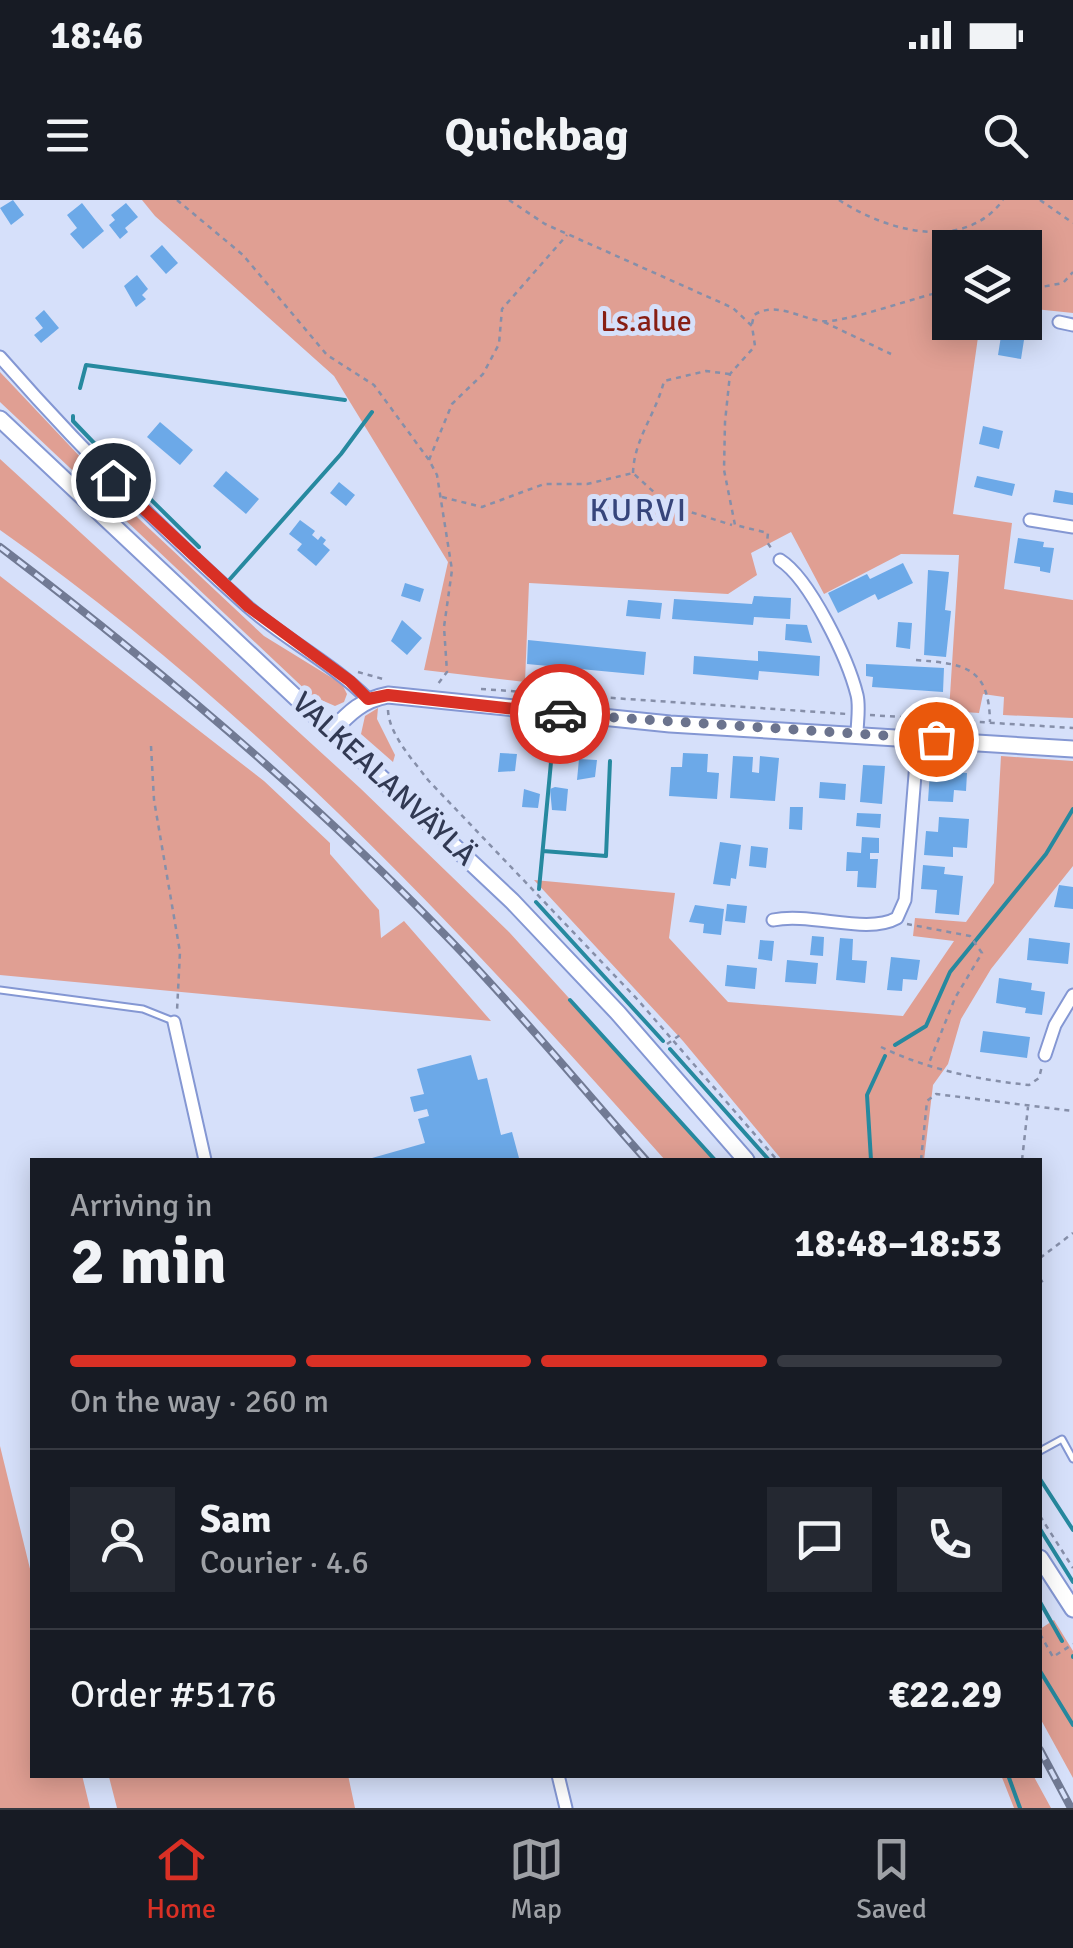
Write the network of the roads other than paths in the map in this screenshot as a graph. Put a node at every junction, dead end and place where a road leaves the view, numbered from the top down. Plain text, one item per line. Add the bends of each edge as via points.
1 (1059, 322) dead end
2 (1073, 324) edge
3 (0, 357) edge
4 (0, 420) edge
5 (1030, 520) dead end
6 (1073, 527) edge
7 (780, 560) road end
8 (368, 699) junction
9 (332, 732) junction
10 (858, 734) junction
11 (918, 737) junction
12 (1073, 749) edge
13 (773, 920) dead end
14 (0, 990) edge
15 (1073, 995) edge
16 (1068, 1008) edge
17 (174, 1022) joint
18 (1045, 1055) road end
19 (205, 1158) edge
20 (744, 1158) edge
21 (1042, 1450) edge
22 (1073, 1459) edge
23 (1042, 1561) edge
24 (1073, 1610) edge
25 (559, 1778) edge
26 (566, 1808) edge

1 - 2 street
3 - 8 street via 82,449 197,559
4 - 9 main road, VALKEALANVÄYLÄ
5 - 6 street
7 - 10 street via 797,571 852,678
8 - 9 main road
8 - 10 main road via 388,695 670,724
9 - 20 main road, VALKEALANVÄYLÄ via 512,901
10 - 11 main road
11 - 12 main road
11 - 13 street via 898,918 881,925 795,915
14 - 17 lane via 143,1008
15 - 16 street
16 - 18 street
17 - 19 street
21 - 22 lane via 1062,1439
23 - 24 main road
25 - 26 street

